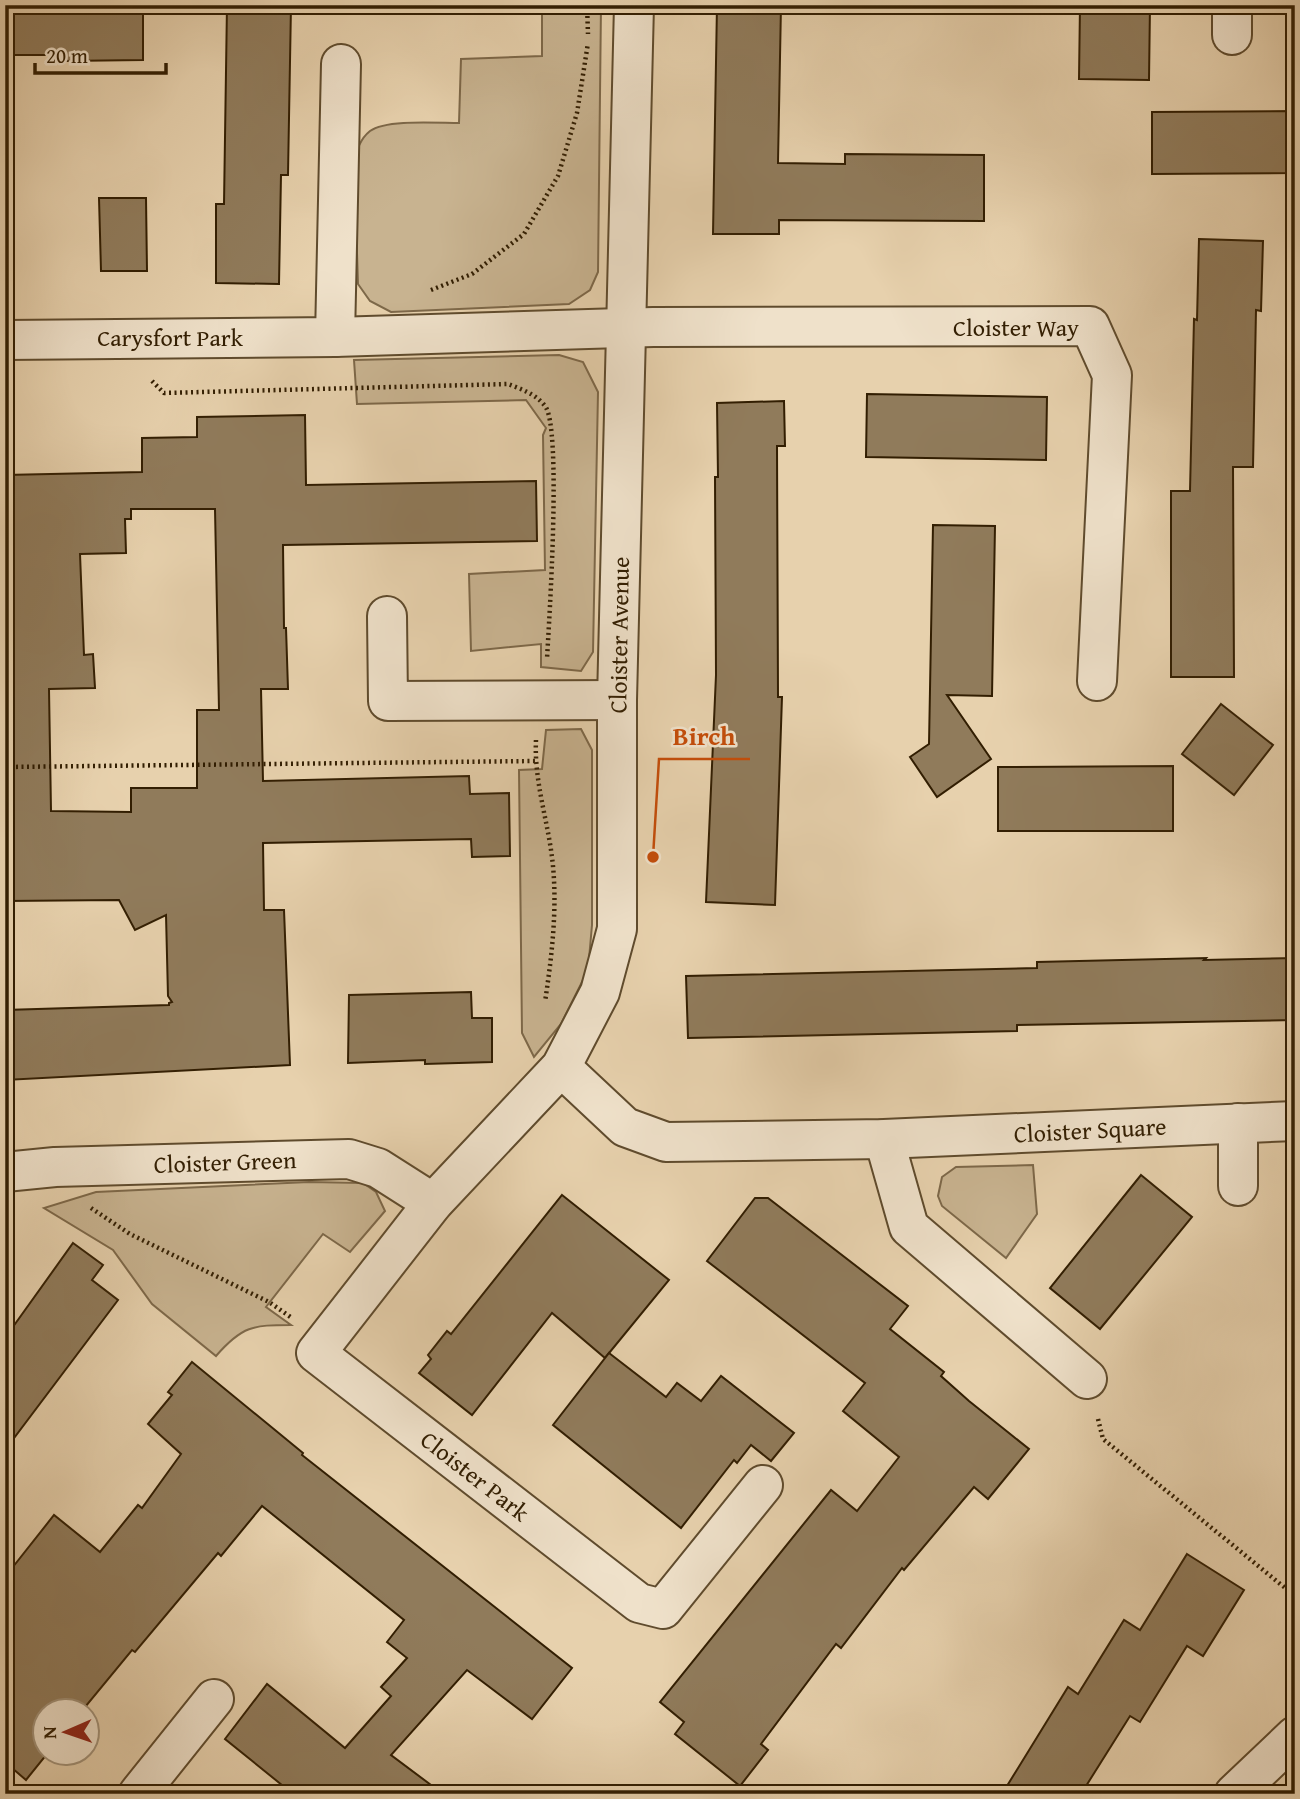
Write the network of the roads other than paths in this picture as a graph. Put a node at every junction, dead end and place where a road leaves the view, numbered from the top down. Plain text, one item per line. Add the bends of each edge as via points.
1 (634, 5) edge
2 (341, 64) dead end
3 (625, 328) junction
4 (335, 337) junction
5 (5, 340) edge
6 (387, 616) dead end
7 (1097, 681) dead end
8 (617, 700) junction
9 (561, 1067) junction
10 (1295, 1121) edge
11 (1238, 1123) junction
12 (884, 1139) junction
13 (5, 1172) edge
14 (1238, 1186) dead end
15 (433, 1203) junction
16 (1087, 1379) road end
17 (764, 1485) dead end
18 (214, 1699) dead end
19 (1295, 1735) edge
20 (145, 1792) edge
21 (1234, 1794) edge

1 - 3 street, Cloister Avenue
2 - 4 street
3 - 4 street, Carysfort Park
3 - 7 street, Cloister Way via 1090,326 1112,375
3 - 8 street, Cloister Avenue
4 - 5 street, Carysfort Park
6 - 8 street via 388,701
8 - 9 street, Cloister Avenue via 617,929 600,992
9 - 12 street, Cloister Square via 625,1127 666,1142
9 - 15 street, Cloister Avenue
10 - 11 street, Cloister Square
11 - 12 street, Cloister Square
11 - 14 street
12 - 16 street via 909,1227
13 - 15 street, Cloister Green via 349,1159 378,1168
15 - 17 street, Cloister Park via 316,1353 639,1603 663,1609
18 - 20 street
19 - 21 street

